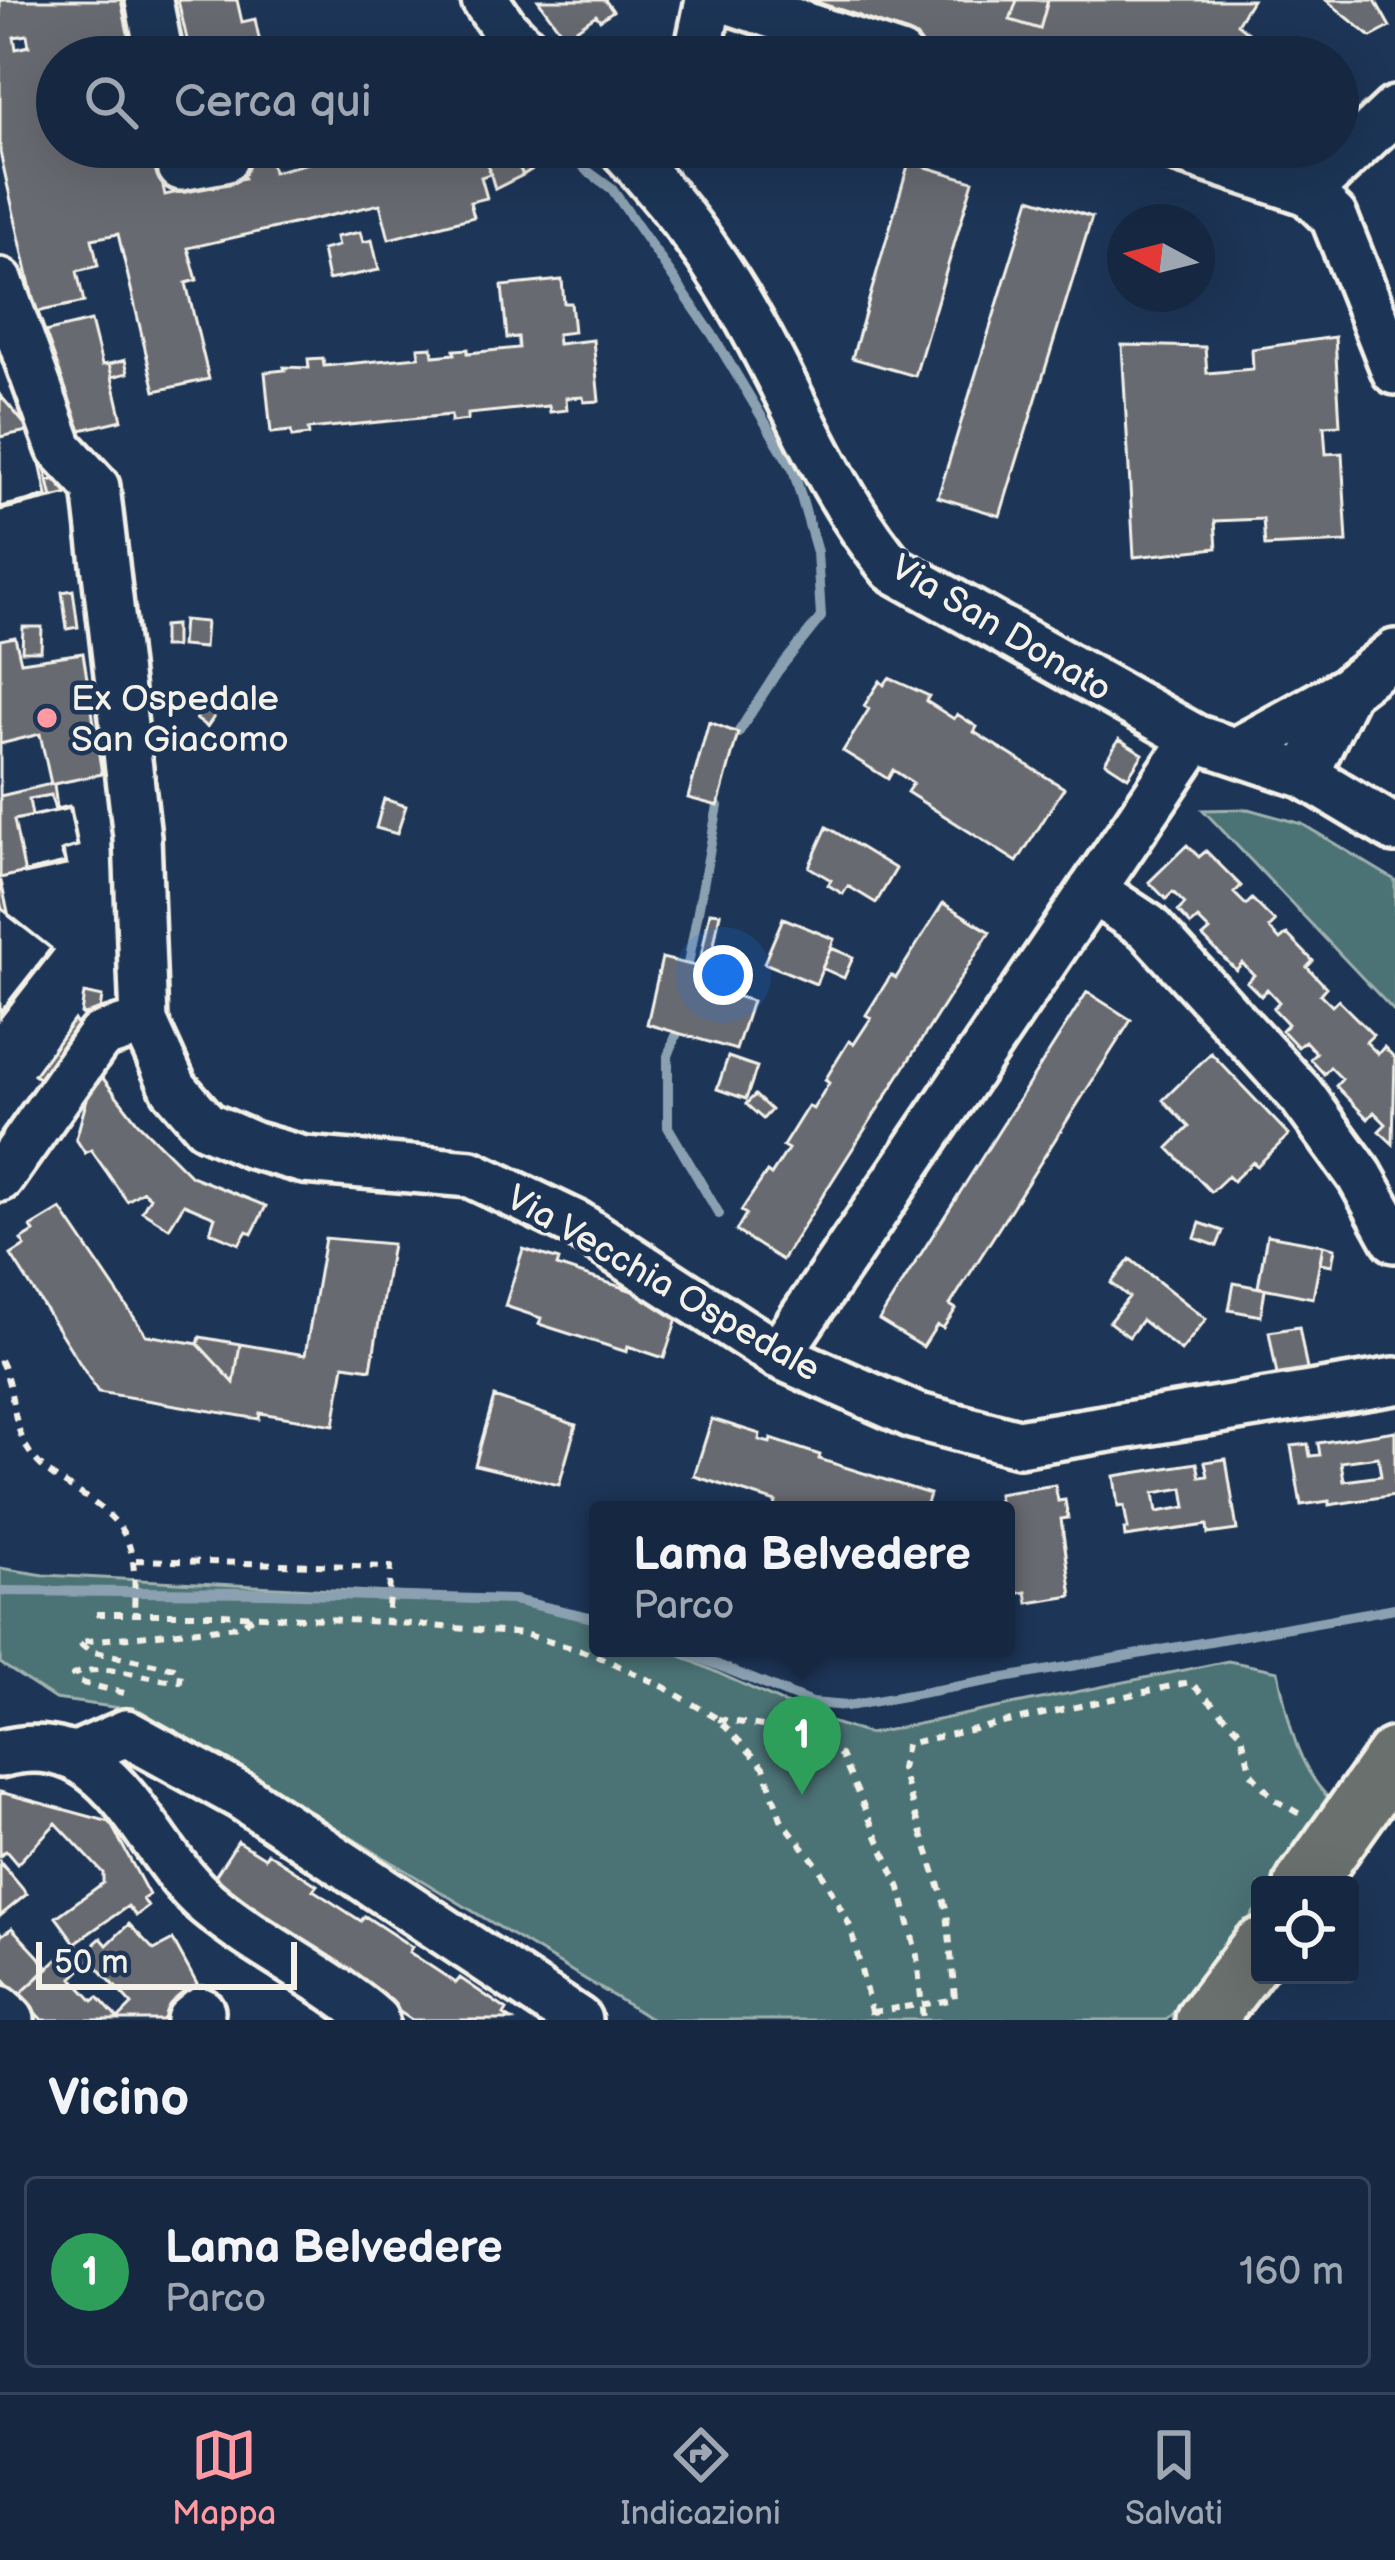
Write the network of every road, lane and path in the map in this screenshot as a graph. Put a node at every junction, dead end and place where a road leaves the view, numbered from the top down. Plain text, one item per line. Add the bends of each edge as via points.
1 (149, 0) edge
2 (485, 0) edge
3 (710, 0) edge
4 (727, 0) edge
5 (156, 36) edge
6 (512, 36) edge
7 (702, 36) edge
8 (836, 36) edge
9 (1395, 110) edge
10 (1359, 144) edge
11 (668, 168) edge
12 (1235, 168) edge
13 (1333, 168) edge
14 (1308, 192) junction
15 (0, 282) edge
16 (1395, 371) edge
17 (1395, 653) edge
18 (1347, 690) junction
19 (1216, 744) junction
20 (1305, 775) junction
21 (1395, 829) edge
22 (1092, 890) junction
23 (144, 1022) junction
24 (0, 1178) edge
25 (1395, 1239) edge
26 (778, 1354) junction
27 (0, 1360) edge
28 (1395, 1381) edge
29 (136, 1560) junction
30 (134, 1613) junction
31 (96, 1614) dead end
32 (256, 1616) junction
33 (387, 1622) junction
34 (589, 1653) edge
35 (599, 1657) edge
36 (137, 1698) dead end
37 (718, 1719) junction
38 (0, 1754) edge
39 (74, 1756) junction
40 (1395, 1757) edge
41 (1339, 1838) junction
42 (1311, 1876) edge
43 (1251, 1961) edge
44 (1251, 1963) edge
45 (0, 2008) edge
46 (873, 2016) edge
47 (11, 2020) edge
48 (376, 2020) edge
49 (578, 2020) edge
50 (923, 2020) edge
51 (1205, 2020) edge
52 (1224, 2020) edge

1 - 5 street
2 - 6 street
3 - 7 street
4 - 8 street
9 - 10 street
11 - 19 street, Via San Donato via 805,433 893,569
12 - 14 street
13 - 14 street
14 - 16 street via 1334,217
15 - 23 street, Via Vecchia Ospedale via 60,448 95,487 137,836
17 - 18 street
18 - 19 street
18 - 20 street
19 - 20 street, Via San Donato
19 - 22 street
20 - 21 street, Via San Donato
22 - 25 street via 1148,927 1301,1096
22 - 26 street
23 - 24 street via 100,1036
23 - 26 street, Via Vecchia Ospedale via 174,1088 206,1125 304,1160 471,1174 576,1224
26 - 28 street, Via Vecchia Ospedale via 916,1416 1018,1443
27 - 29 path via 26,1448 44,1471 120,1526
29 - 30 path
29 - 33 path via 391,1567
30 - 31 path
30 - 32 path
32 - 33 path
32 - 36 path via 239,1625 78,1642 181,1674 180,1681 73,1675
33 - 34 path via 524,1634
35 - 37 path
37 - 46 path via 764,1767 781,1819 851,1928
37 - 50 path via 781,1729 841,1755 900,1888
38 - 39 street via 25,1747
39 - 48 street via 111,1781 202,1899
39 - 49 street via 126,1733 241,1796
40 - 41 main road
41 - 42 main road
41 - 46 path, bridge via 1275,1800 1251,1773 1240,1732 1190,1682 906,1744 902,1769 947,1911 956,1999
43 - 51 main road
44 - 52 main road
45 - 47 street

